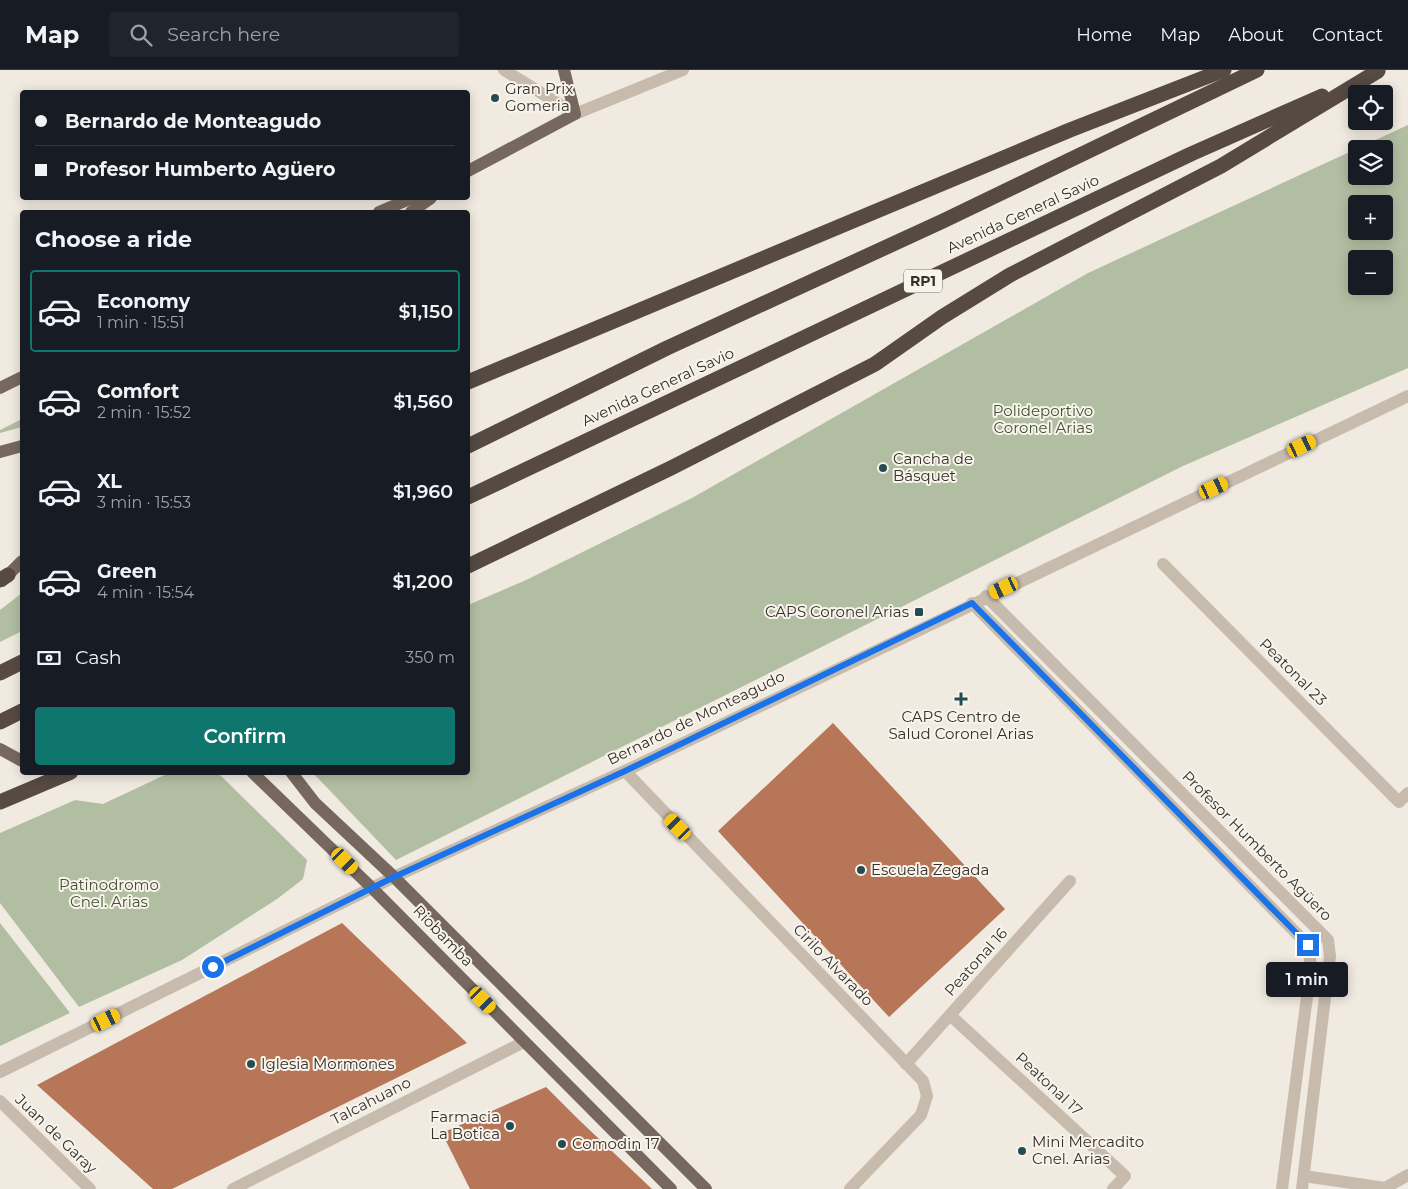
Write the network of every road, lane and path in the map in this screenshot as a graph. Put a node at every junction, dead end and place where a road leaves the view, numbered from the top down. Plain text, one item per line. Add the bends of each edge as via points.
1 (504, 70) edge
2 (564, 70) edge
3 (683, 70) edge
4 (1224, 70) edge
5 (1257, 70) edge
6 (1379, 70) edge
7 (575, 114) junction
8 (470, 170) edge
9 (407, 200) edge
10 (428, 200) edge
11 (384, 210) edge
12 (414, 210) edge
13 (20, 378) edge
14 (470, 381) edge
15 (0, 388) edge
16 (1408, 396) edge
17 (470, 445) edge
18 (20, 447) edge
19 (0, 452) edge
20 (470, 496) edge
21 (20, 563) edge
22 (1163, 564) dead end
23 (470, 565) edge
24 (20, 568) edge
25 (3, 579) edge
26 (986, 596) junction
27 (972, 603) junction
28 (20, 663) edge
29 (0, 672) edge
30 (20, 712) edge
31 (0, 722) edge
32 (0, 749) edge
33 (20, 760) edge
34 (625, 771) junction
35 (64, 775) edge
36 (255, 775) edge
37 (293, 775) edge
38 (1404, 798) edge
39 (0, 802) edge
40 (394, 877) junction
41 (1070, 881) dead end
42 (372, 888) junction
43 (950, 1015) junction
44 (524, 1042) junction
45 (906, 1064) junction
46 (0, 1072) edge
47 (0, 1101) edge
48 (1304, 1176) junction
49 (1408, 1176) edge
50 (90, 1189) edge
51 (233, 1189) edge
52 (670, 1189) edge
53 (706, 1189) edge
54 (850, 1189) edge
55 (1113, 1189) edge
56 (1282, 1189) edge
57 (1302, 1189) edge

1 - 7 street
2 - 7 main road
3 - 7 street
4 - 14 highway via 1070,130
5 - 17 highway, Avenida General Savio via 943,222 667,348
6 - 20 highway, Avenida General Savio / RP1 via 1191,154
6 - 23 highway via 1221,166 1010,275 875,364
7 - 8 main road
9 - 11 main road
10 - 12 main road
13 - 15 main road
16 - 26 street, Bernardo de Monteagudo
18 - 19 main road
21 - 25 main road
22 - 38 street, Peatonal 23
24 - 25 main road
26 - 27 street, Bernardo de Monteagudo
26 - 48 street, Profesor Humberto Agüero via 1328,940 1330,956
27 - 34 street, Bernardo de Monteagudo
27 - 56 street via 1308,945 1311,966
28 - 29 highway
30 - 31 highway
32 - 33 main road
34 - 40 street, Bernardo de Monteagudo
34 - 45 street, Cirilo Alvarado
35 - 39 highway
36 - 42 main road, Riobamba
37 - 40 main road, Riobamba via 315,803
40 - 42 street, Bernardo de Monteagudo
40 - 53 main road, Riobamba
41 - 43 street, Peatonal 16
42 - 44 main road, Riobamba
42 - 46 street, Bernardo de Monteagudo
43 - 45 street, Peatonal 16
43 - 55 street, Peatonal 17 via 1125,1176
44 - 51 street, Talcahuano
44 - 52 main road, Riobamba
45 - 54 street, Cirilo Alvarado via 923,1081 927,1096 921,1115
47 - 50 street, Juan de Garay
48 - 49 street via 1385,1188
48 - 57 street, Profesor Humberto Agüero

